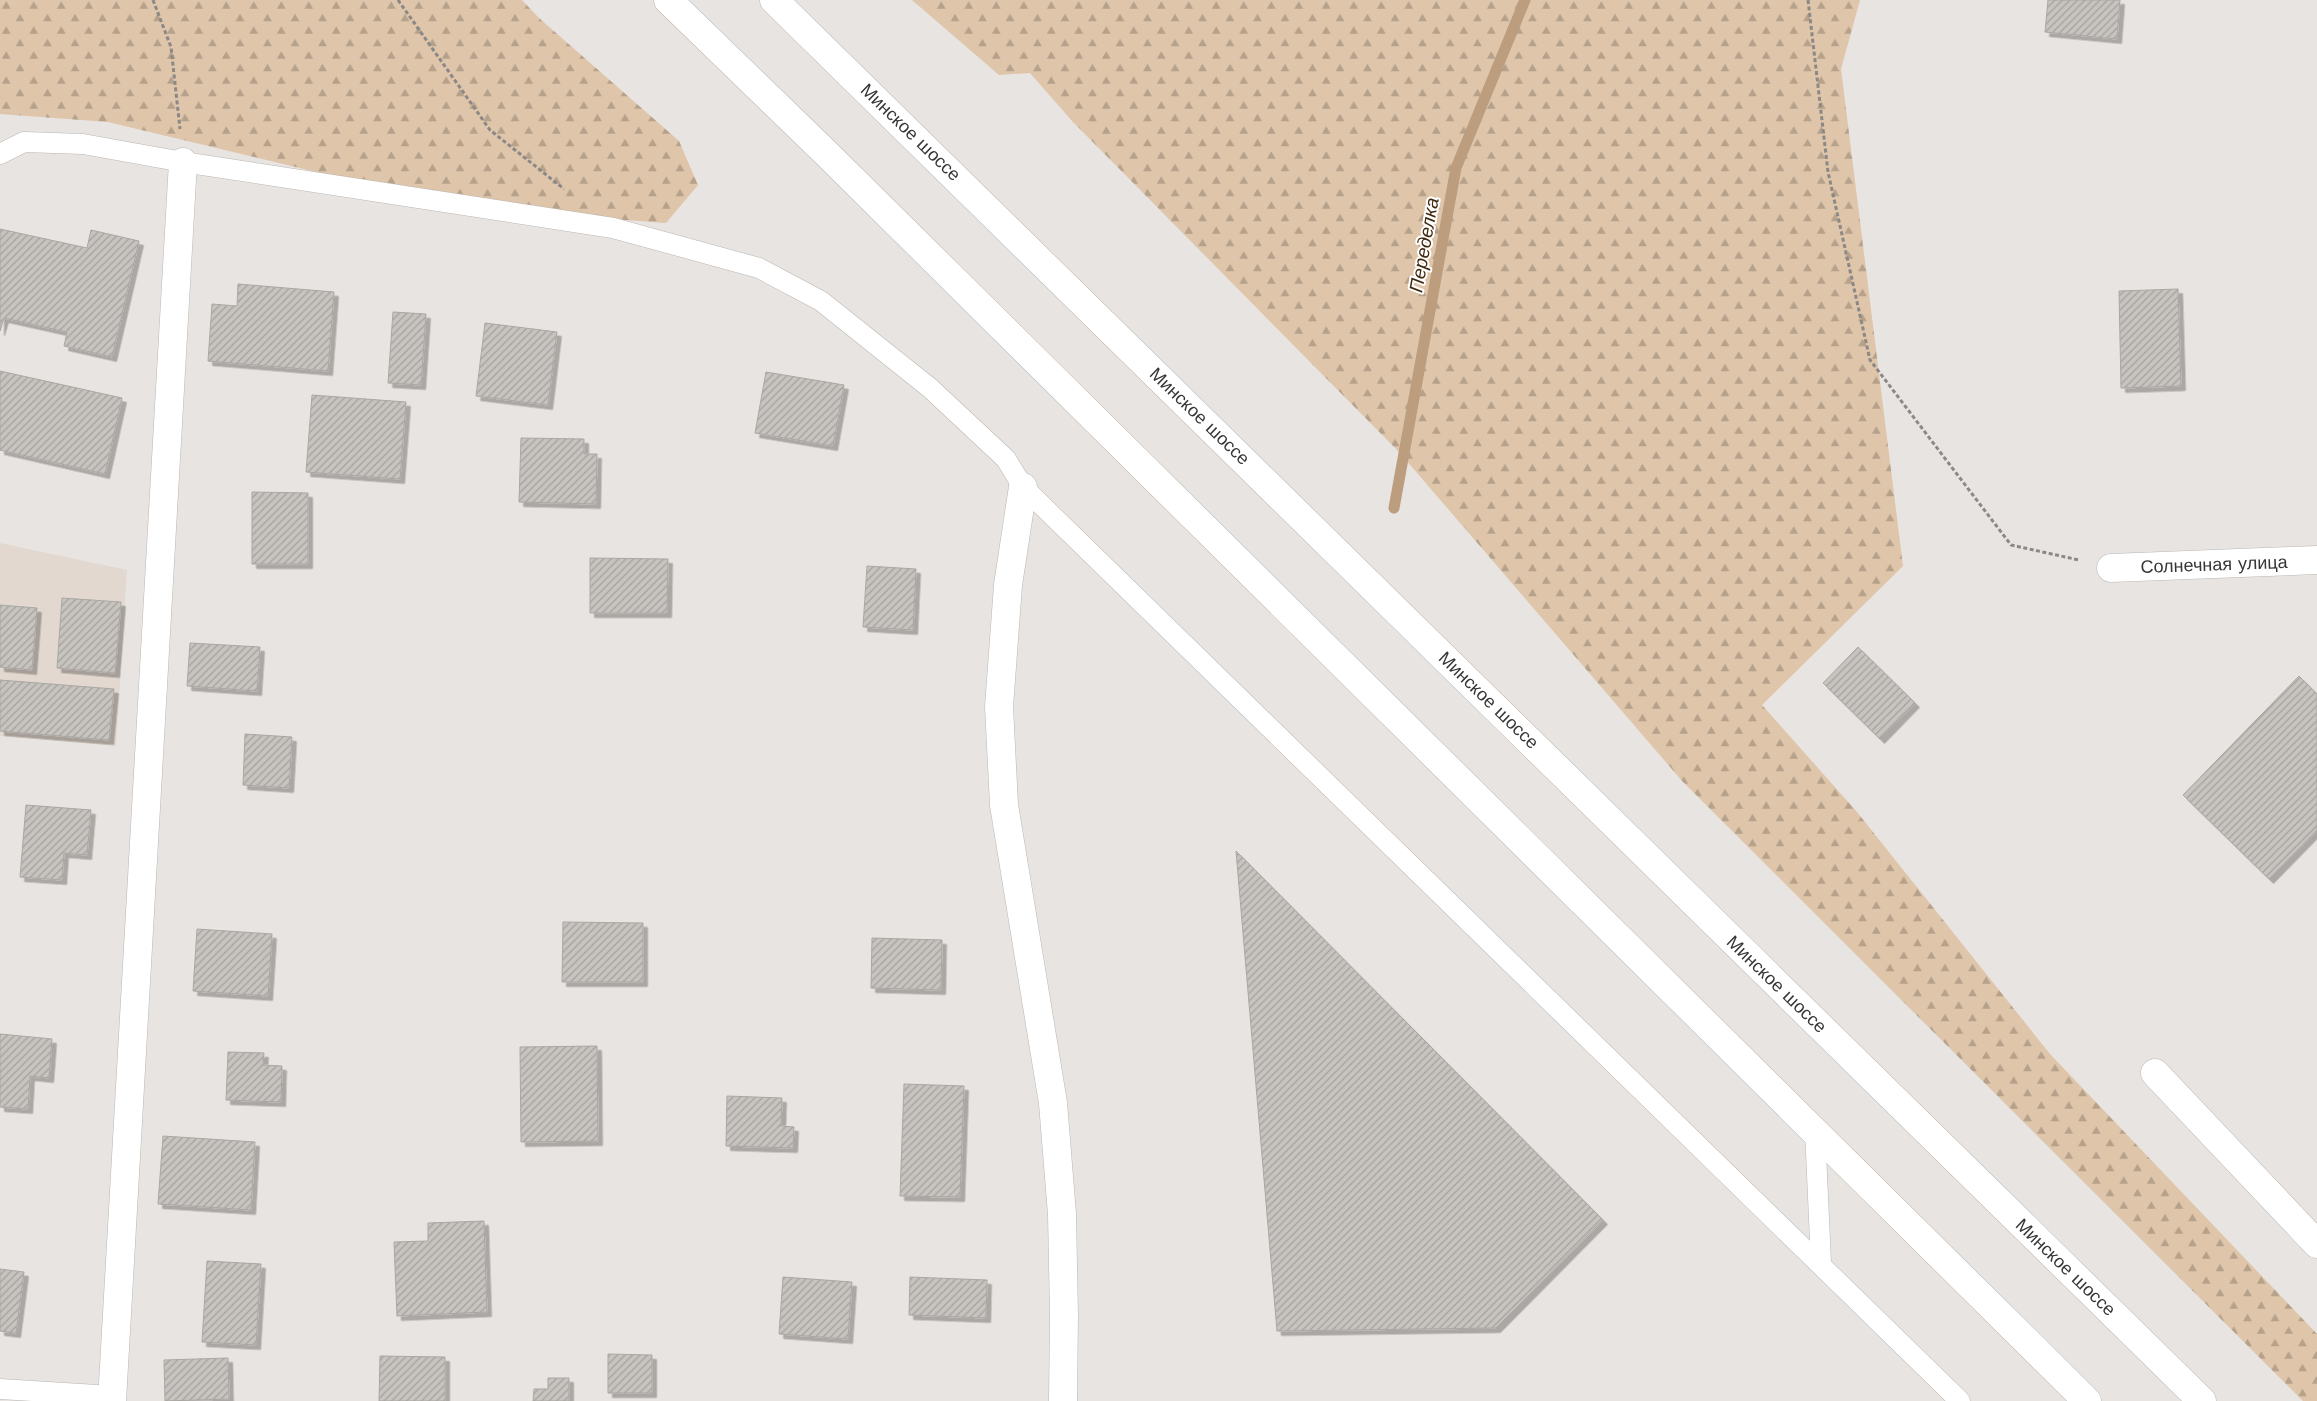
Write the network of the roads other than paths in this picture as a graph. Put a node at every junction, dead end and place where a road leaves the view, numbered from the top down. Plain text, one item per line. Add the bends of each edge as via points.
1 (668, 0) edge
2 (774, 0) edge
3 (0, 154) edge
4 (183, 162) junction
5 (1023, 487) junction
6 (2317, 560) edge
7 (2111, 568) road end
8 (2156, 1073) dead end
9 (1815, 1130) junction
10 (2317, 1244) edge
11 (1821, 1264) junction
12 (0, 1389) edge
13 (112, 1398) edge
14 (1062, 1401) edge
15 (1960, 1401) edge
16 (2087, 1401) edge
17 (2202, 1401) edge

1 - 9 main road
2 - 17 main road, Минское шоссе
3 - 4 lane via 24,142 83,144
4 - 5 lane via 613,228 759,268 821,301 930,388 1006,459
4 - 13 main road
5 - 11 lane
5 - 14 main road via 1008,585 999,706 1004,805 1052,1103 1062,1214
6 - 7 main road, Солнечная улица
8 - 10 main road
9 - 11 lane
9 - 16 main road
11 - 15 lane
12 - 13 lane

